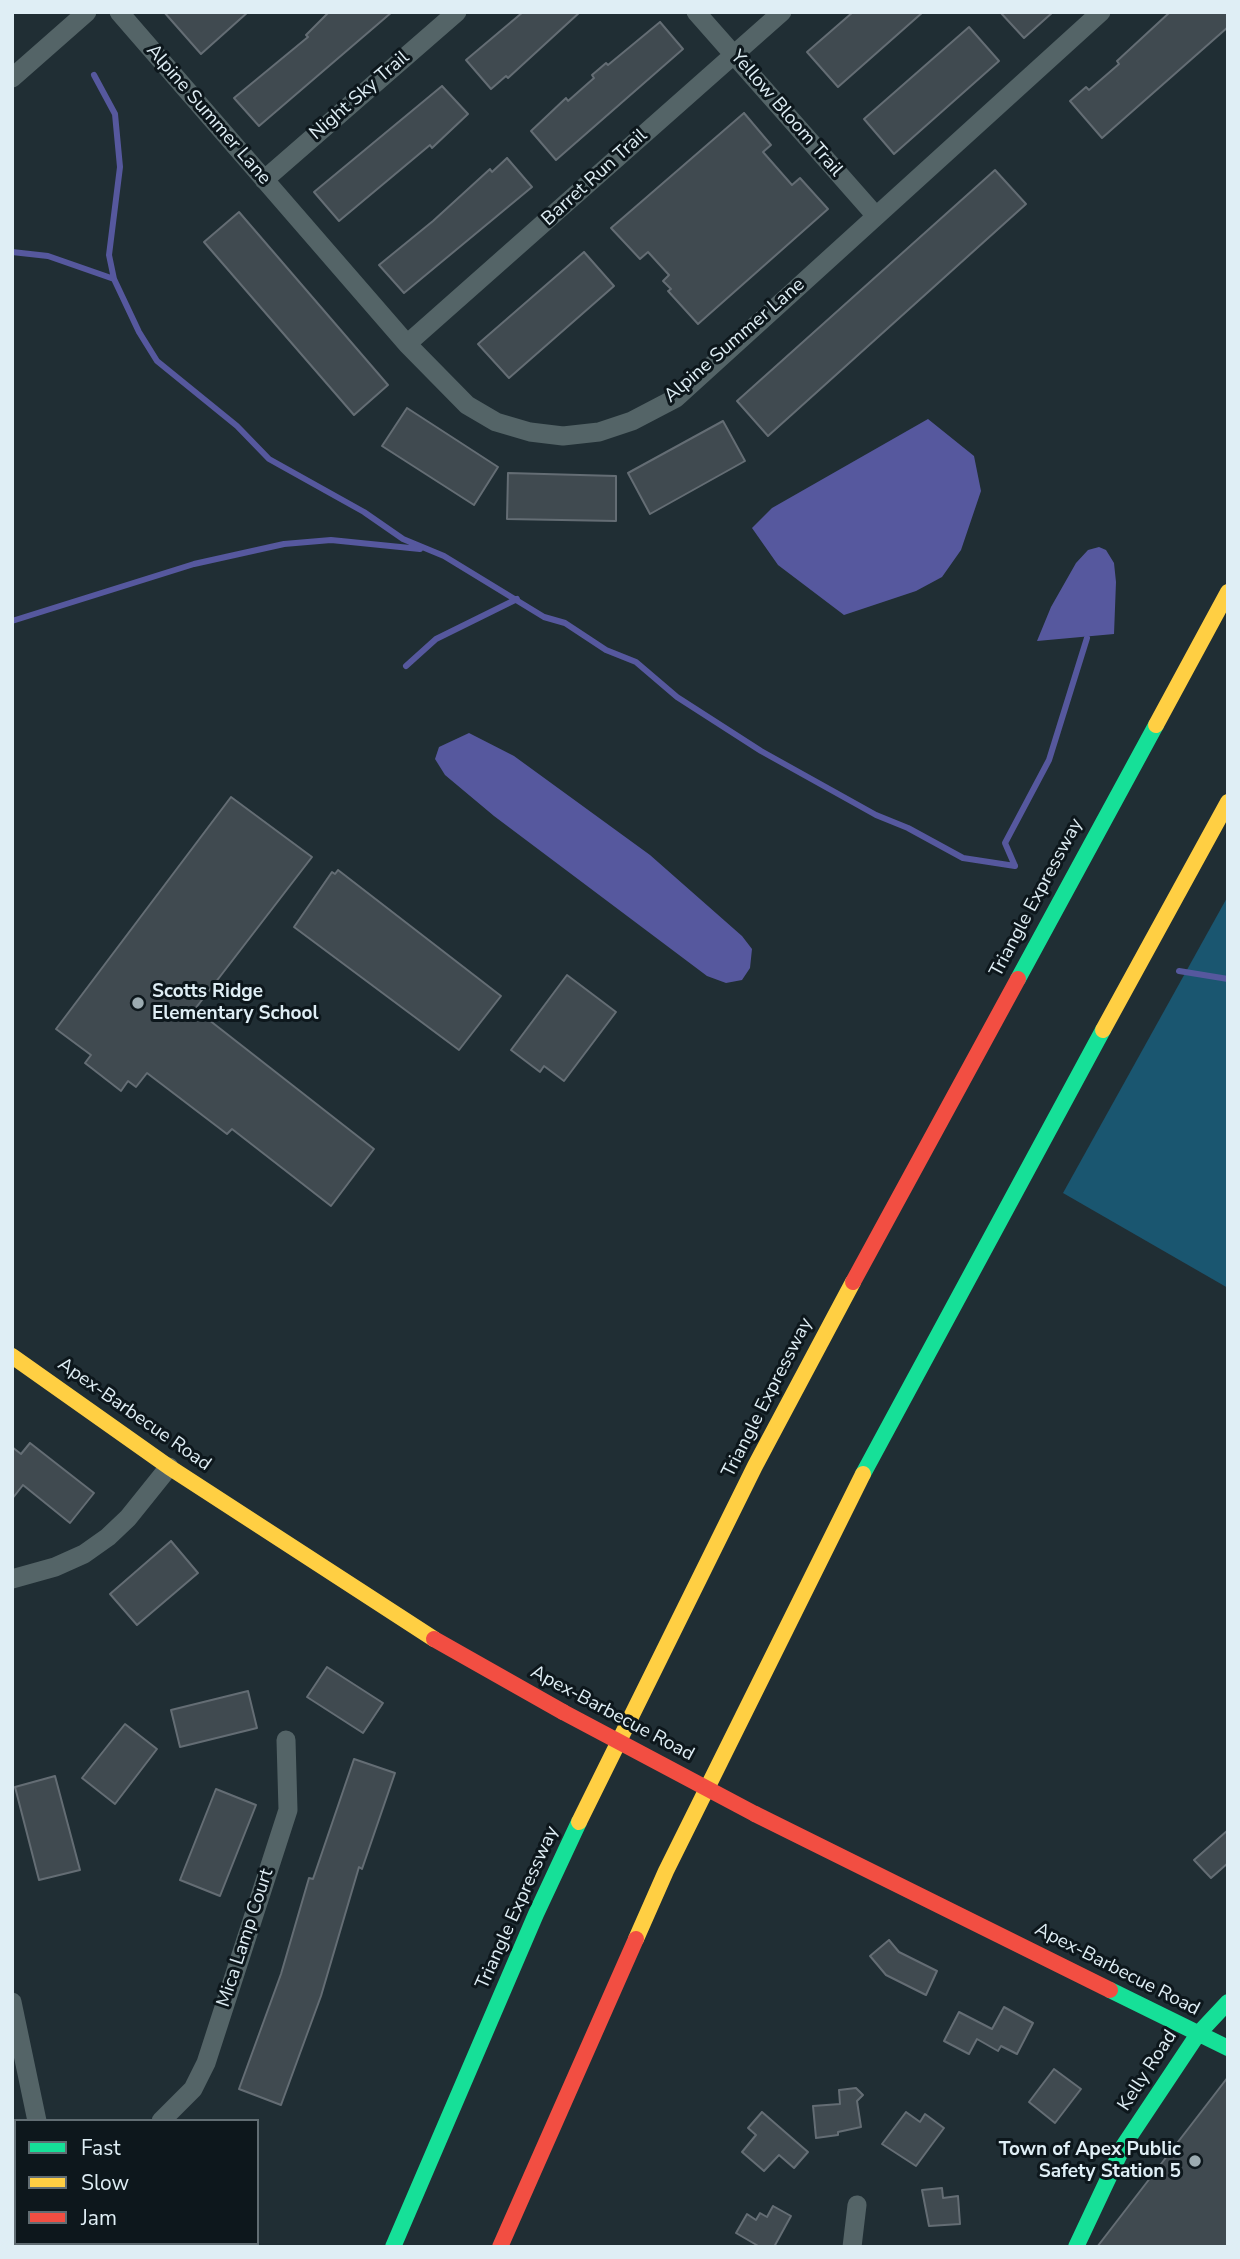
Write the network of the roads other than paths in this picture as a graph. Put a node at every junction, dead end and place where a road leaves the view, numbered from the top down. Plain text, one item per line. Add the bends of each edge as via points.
1 (87, 12) edge
2 (119, 12) edge
3 (457, 12) edge
4 (696, 12) edge
5 (782, 12) edge
6 (1101, 12) edge
7 (734, 54) junction
8 (12, 78) edge
9 (264, 180) junction
10 (876, 216) junction
11 (407, 344) junction
12 (1228, 592) edge
13 (1228, 802) edge
14 (12, 1356) edge
15 (169, 1468) junction
16 (12, 1579) edge
17 (286, 1740) dead end
18 (12, 2002) edge
19 (1228, 2002) edge
20 (1198, 2034) junction
21 (1228, 2048) edge
22 (37, 2119) edge
23 (163, 2119) edge
24 (857, 2205) dead end
25 (393, 2247) edge
26 (500, 2247) edge
27 (852, 2247) edge
28 (1076, 2247) edge

1 - 8 street
2 - 9 street, Alpine Summer Lane
3 - 9 street, Night Sky Trail
4 - 7 street, Yellow Bloom Trail
5 - 7 street, Barret Run Trail
6 - 10 street, Alpine Summer Lane
7 - 10 street, Yellow Bloom Trail
7 - 11 street, Barret Run Trail
9 - 11 street, Alpine Summer Lane
10 - 11 street, Alpine Summer Lane via 676,398 599,432 562,436 496,422 467,405
12 - 25 main road, Triangle Expressway via 755,1466 536,1914
13 - 26 main road via 832,1532 666,1871
14 - 15 main road, Apex-Barbecue Road
15 - 16 street via 128,1518 84,1554
15 - 20 main road, Apex-Barbecue Road, bridge via 432,1639 563,1712 755,1814
17 - 23 street, Mica Lamp Court via 288,1810 206,2063 193,2089
18 - 22 street
19 - 20 main road, Kelly Road
20 - 21 main road, Apex-Barbecue Road
20 - 28 main road, Kelly Road via 1124,2145
24 - 27 street

